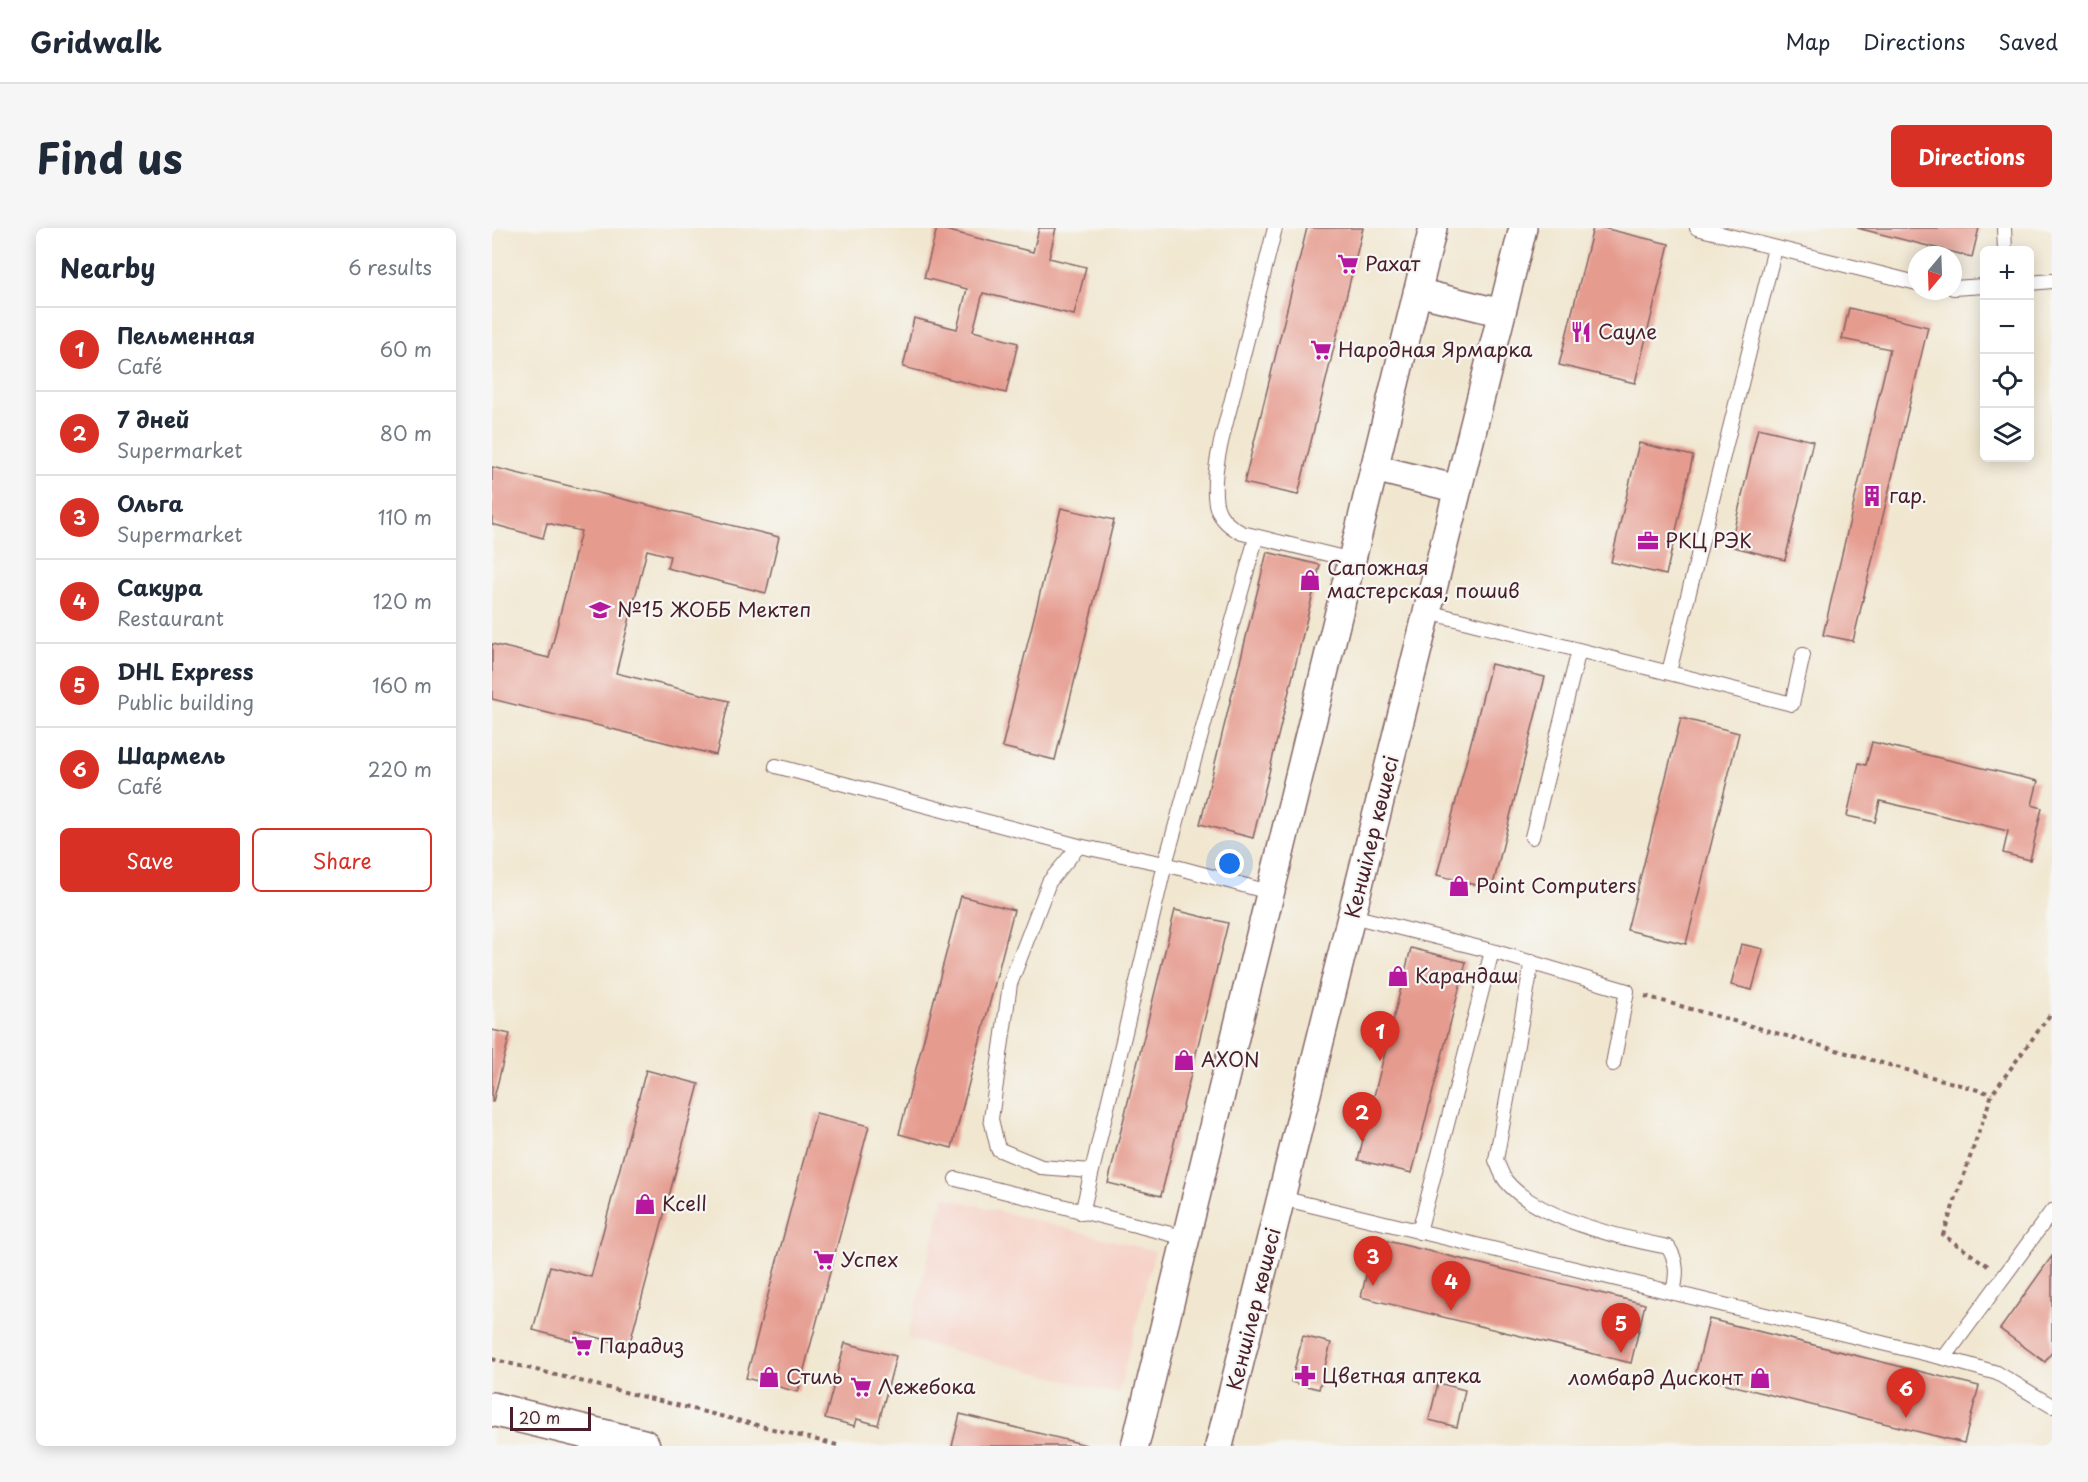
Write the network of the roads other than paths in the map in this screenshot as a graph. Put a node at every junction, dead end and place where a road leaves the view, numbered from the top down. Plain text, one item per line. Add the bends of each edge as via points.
1 (1275, 228) edge
2 (1433, 228) edge
3 (1523, 228) edge
4 (1697, 228) edge
5 (2004, 228) edge
6 (2005, 246) edge
7 (1775, 248) junction
8 (1908, 281) edge
9 (2052, 281) edge
10 (2034, 283) edge
11 (1980, 286) edge
12 (1962, 287) edge
13 (1417, 292) junction
14 (1502, 313) junction
15 (1374, 468) junction
16 (1458, 489) junction
17 (1256, 538) junction
18 (1352, 560) junction
19 (1428, 612) junction
20 (1579, 650) junction
21 (1803, 655) dead end
22 (1669, 672) junction
23 (776, 766) dead end
24 (1532, 837) dead end
25 (1078, 846) junction
26 (1165, 864) junction
27 (1269, 892) junction
28 (1352, 916) junction
29 (1492, 951) junction
30 (1532, 962) junction
31 (1613, 1064) dead end
32 (1091, 1171) junction
33 (956, 1179) dead end
34 (1281, 1198) junction
35 (2052, 1211) edge
36 (1082, 1213) junction
37 (1419, 1232) junction
38 (1186, 1239) junction
39 (1673, 1293) junction
40 (1944, 1358) junction
41 (2052, 1406) edge
42 (492, 1409) edge
43 (643, 1446) edge
44 (1135, 1446) edge
45 (1220, 1446) edge

1 - 17 lane via 1215,478 1216,505 1222,519
2 - 13 street
3 - 14 street, Кеншілер көшесі
4 - 7 lane
5 - 6 lane
7 - 8 lane
7 - 22 lane
9 - 10 lane
11 - 12 lane
13 - 14 street
13 - 15 street
14 - 16 street, Кеншілер көшесі
15 - 16 street
15 - 18 street
16 - 19 street, Кеншілер көшесі
17 - 18 lane
17 - 26 lane
18 - 27 street
19 - 20 lane
19 - 28 street, Кеншілер көшесі
20 - 22 lane
20 - 24 lane
21 - 22 lane via 1792,704
23 - 25 lane
25 - 26 lane
25 - 32 lane via 1049,882 1010,984 991,1119 998,1149 1041,1167
26 - 27 lane
26 - 32 lane
27 - 38 street
28 - 29 lane
28 - 34 street, Кеншілер көшесі
29 - 30 lane
29 - 37 lane
30 - 31 lane via 1627,991
30 - 39 lane via 1496,1160 1506,1181 1559,1217 1668,1247 1676,1258
32 - 36 lane
33 - 36 lane
34 - 37 lane
34 - 45 street, Кеншілер көшесі
35 - 40 lane
36 - 38 lane
37 - 39 lane
38 - 44 street
39 - 40 lane
40 - 41 lane via 1997,1373
42 - 43 main road

